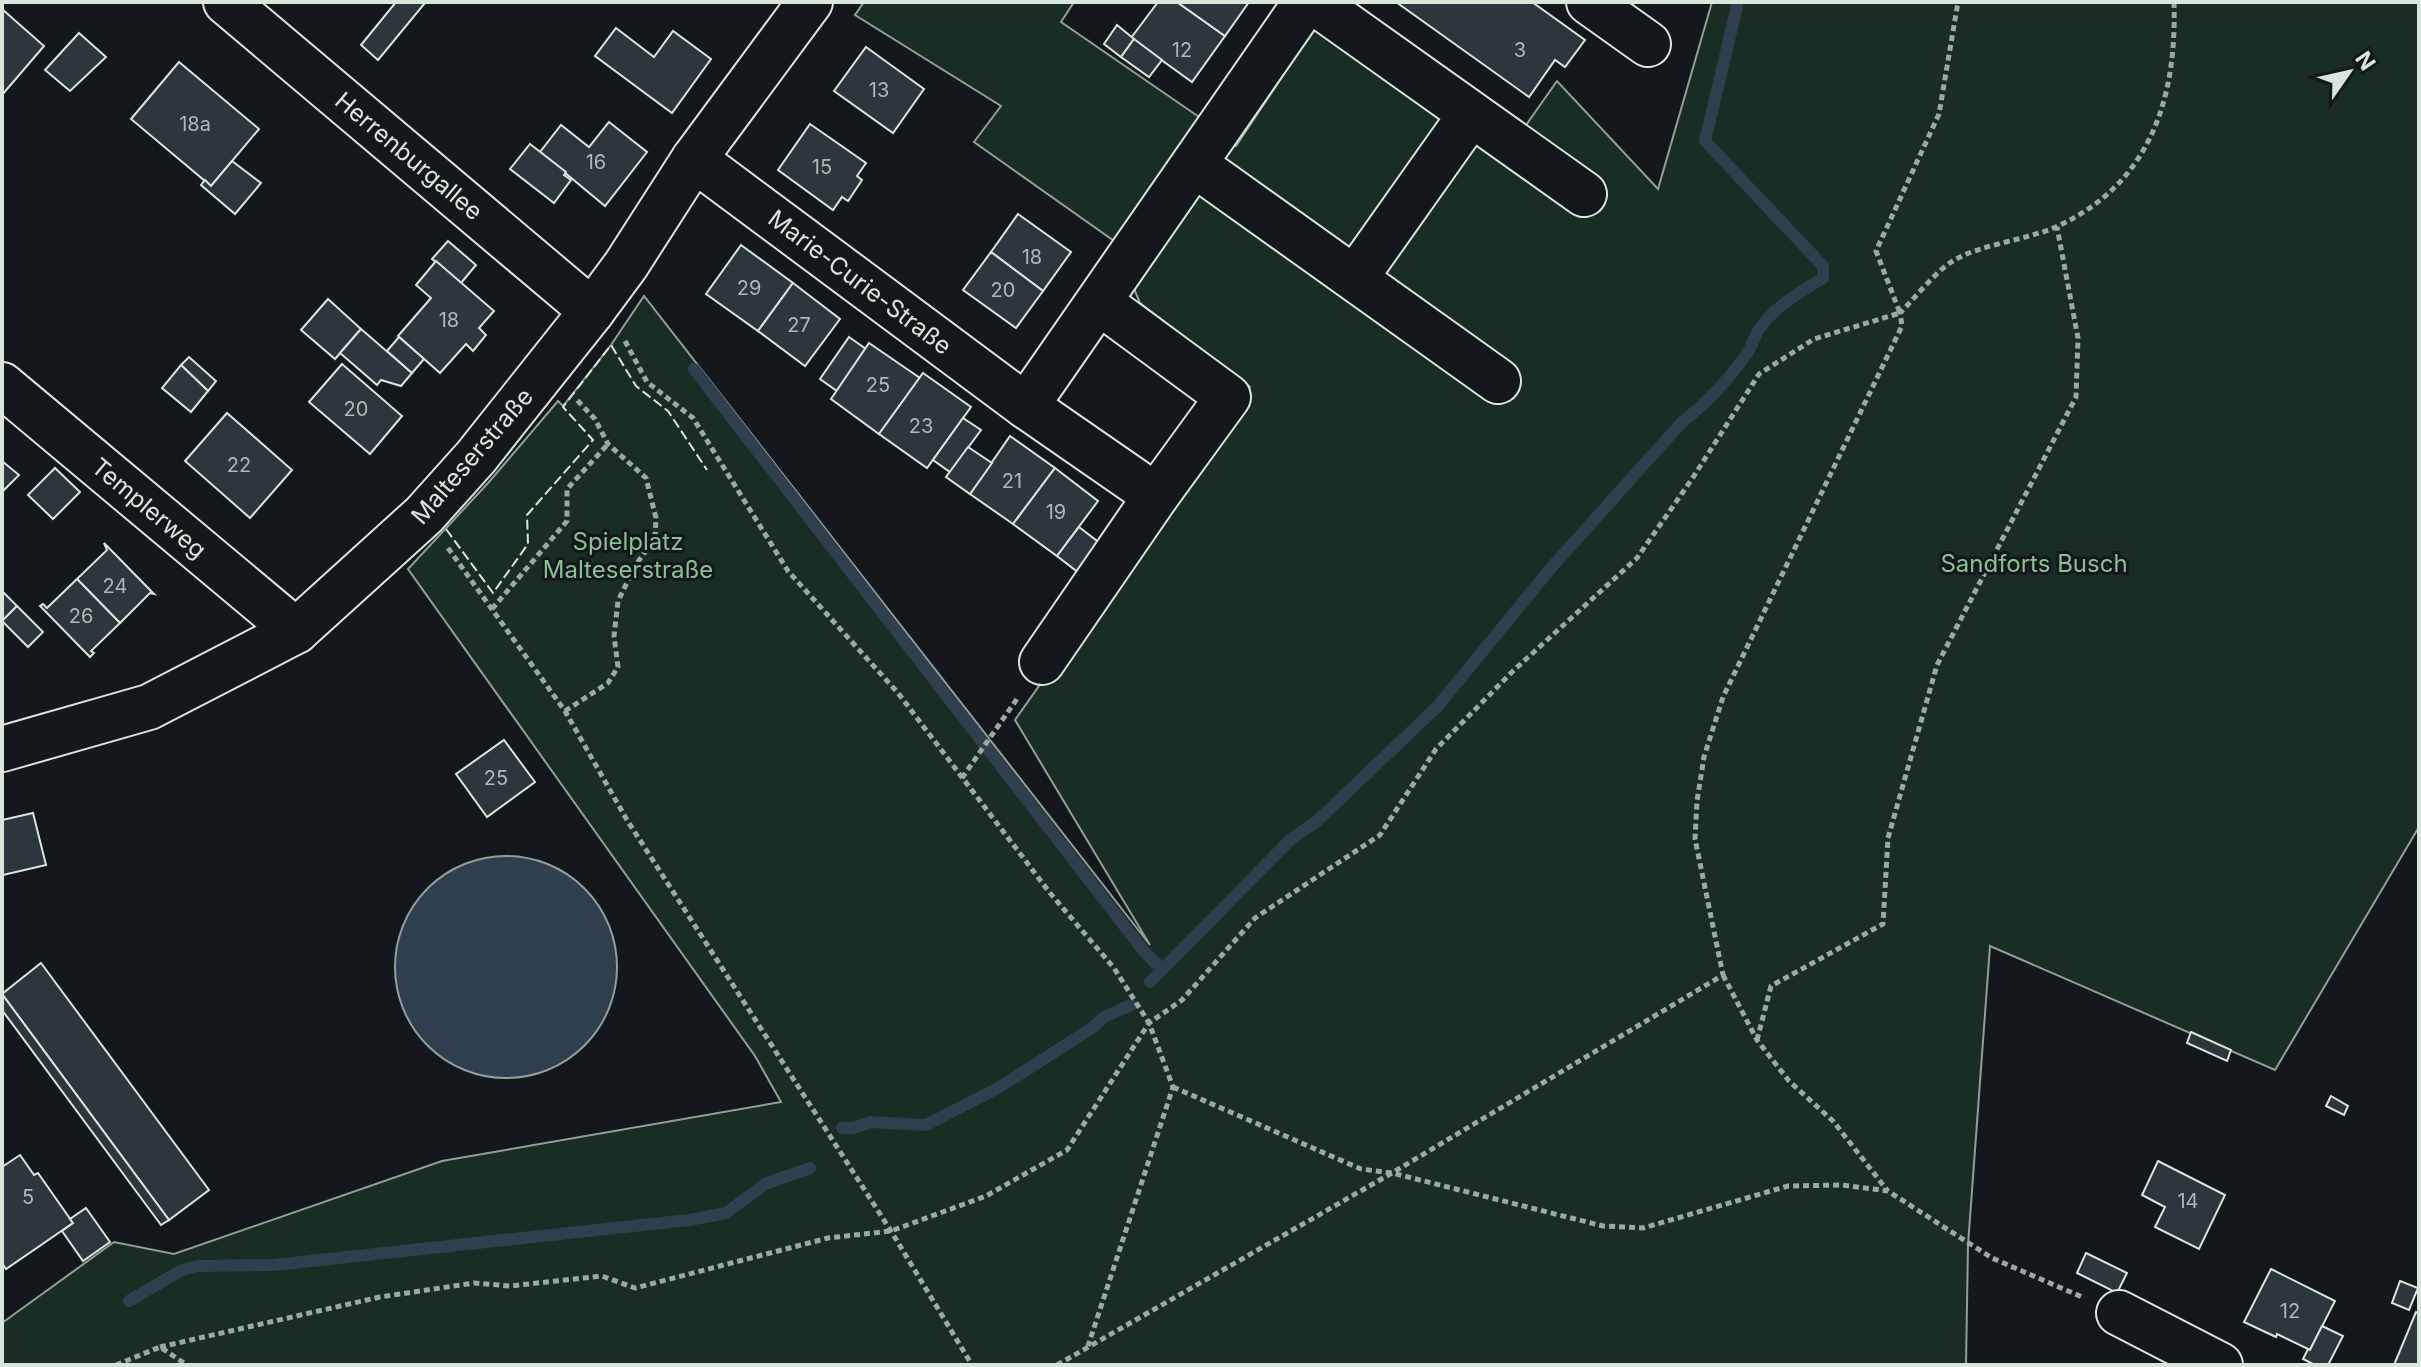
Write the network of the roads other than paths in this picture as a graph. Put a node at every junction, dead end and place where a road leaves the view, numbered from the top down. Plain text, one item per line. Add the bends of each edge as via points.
1 (226, 2) edge
2 (810, 2) edge
3 (1306, 2) edge
4 (1314, 2) edge
5 (1589, 2) edge
6 (1648, 44) dead end
7 (1471, 114) junction
8 (694, 159) junction
9 (1194, 164) junction
10 (1584, 194) dead end
11 (1355, 278) junction
12 (1099, 302) junction
13 (592, 311) junction
14 (1498, 381) dead end
15 (2, 385) edge
16 (1026, 406) junction
17 (1156, 496) junction
18 (296, 631) junction
19 (1042, 662) road end
20 (2, 749) edge
21 (2119, 1313) road end
22 (2220, 1365) edge

1 - 13 street, Herrenburgallee
2 - 8 street, Malteserstraße
3 - 9 street
4 - 7 street
5 - 6 street
7 - 10 street
7 - 11 street
8 - 13 street, Malteserstraße
8 - 16 street, Marie-Curie-Straße
9 - 11 street
9 - 12 street
11 - 14 street
12 - 16 street
12 - 17 street via 1228,397
13 - 18 street, Malteserstraße via 424,515
15 - 18 street, Templerweg
16 - 17 street, Marie-Curie-Straße
17 - 19 street
18 - 20 street, Malteserstraße via 149,707
21 - 22 street

